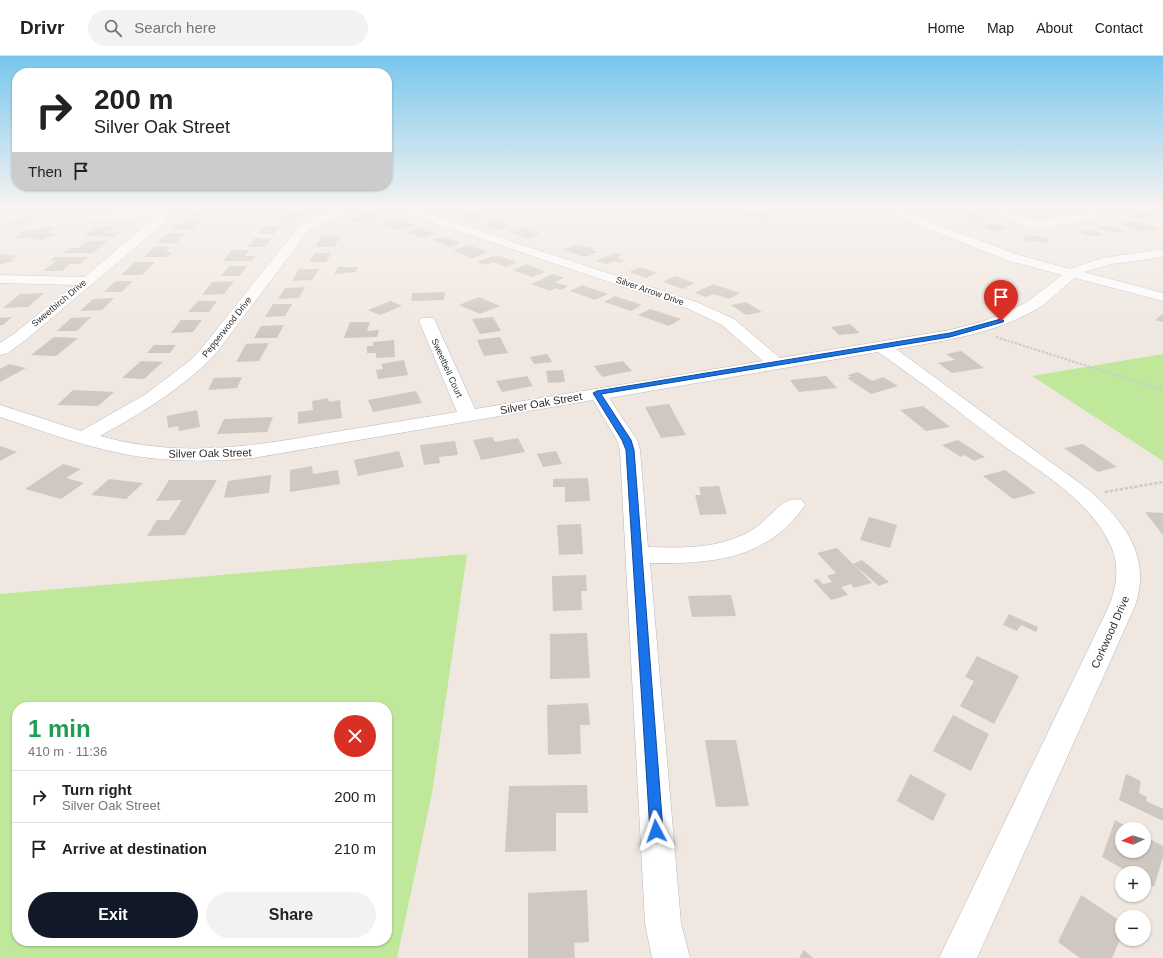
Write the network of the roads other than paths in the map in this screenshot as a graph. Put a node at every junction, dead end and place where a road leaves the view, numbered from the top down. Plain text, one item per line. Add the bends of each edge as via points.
1 (122, 249) edge
2 (288, 249) edge
3 (523, 249) edge
4 (988, 249) edge
5 (1163, 253) edge
6 (1136, 257) junction
7 (1163, 267) edge
8 (1070, 274) junction
9 (0, 279) edge
10 (85, 281) junction
11 (1163, 297) edge
12 (427, 321) dead end
13 (880, 346) junction
14 (0, 350) edge
15 (775, 363) junction
16 (597, 393) junction
17 (3, 414) edge
18 (468, 415) junction
19 (84, 437) junction
20 (794, 505) dead end
21 (637, 555) junction
22 (671, 958) edge
23 (958, 958) edge

1 - 10 street, Sweetbirch Drive
2 - 19 street, Pepperwood Drive via 200,363 167,388
3 - 15 street, Silver Arrow Drive via 694,306 728,322
4 - 8 street
5 - 6 street
6 - 7 street
6 - 8 street via 1097,264
8 - 11 street
8 - 13 street, Silver Oak Street via 1044,298 1001,321 950,335
9 - 10 street
10 - 14 street, Sweetbirch Drive via 21,336
12 - 18 street, Sweetbell Court
13 - 15 street, Silver Oak Street
13 - 23 street, Corkwood Drive via 1082,496 1107,520 1118,537 1130,572 1128,590
15 - 16 street, Silver Oak Street
16 - 18 street, Silver Oak Street
16 - 21 street via 630,450
17 - 19 street, Silver Oak Street
18 - 19 street, Silver Oak Street via 280,448 224,454 160,454
20 - 21 street via 763,534 724,552 702,555
21 - 22 street via 663,924

